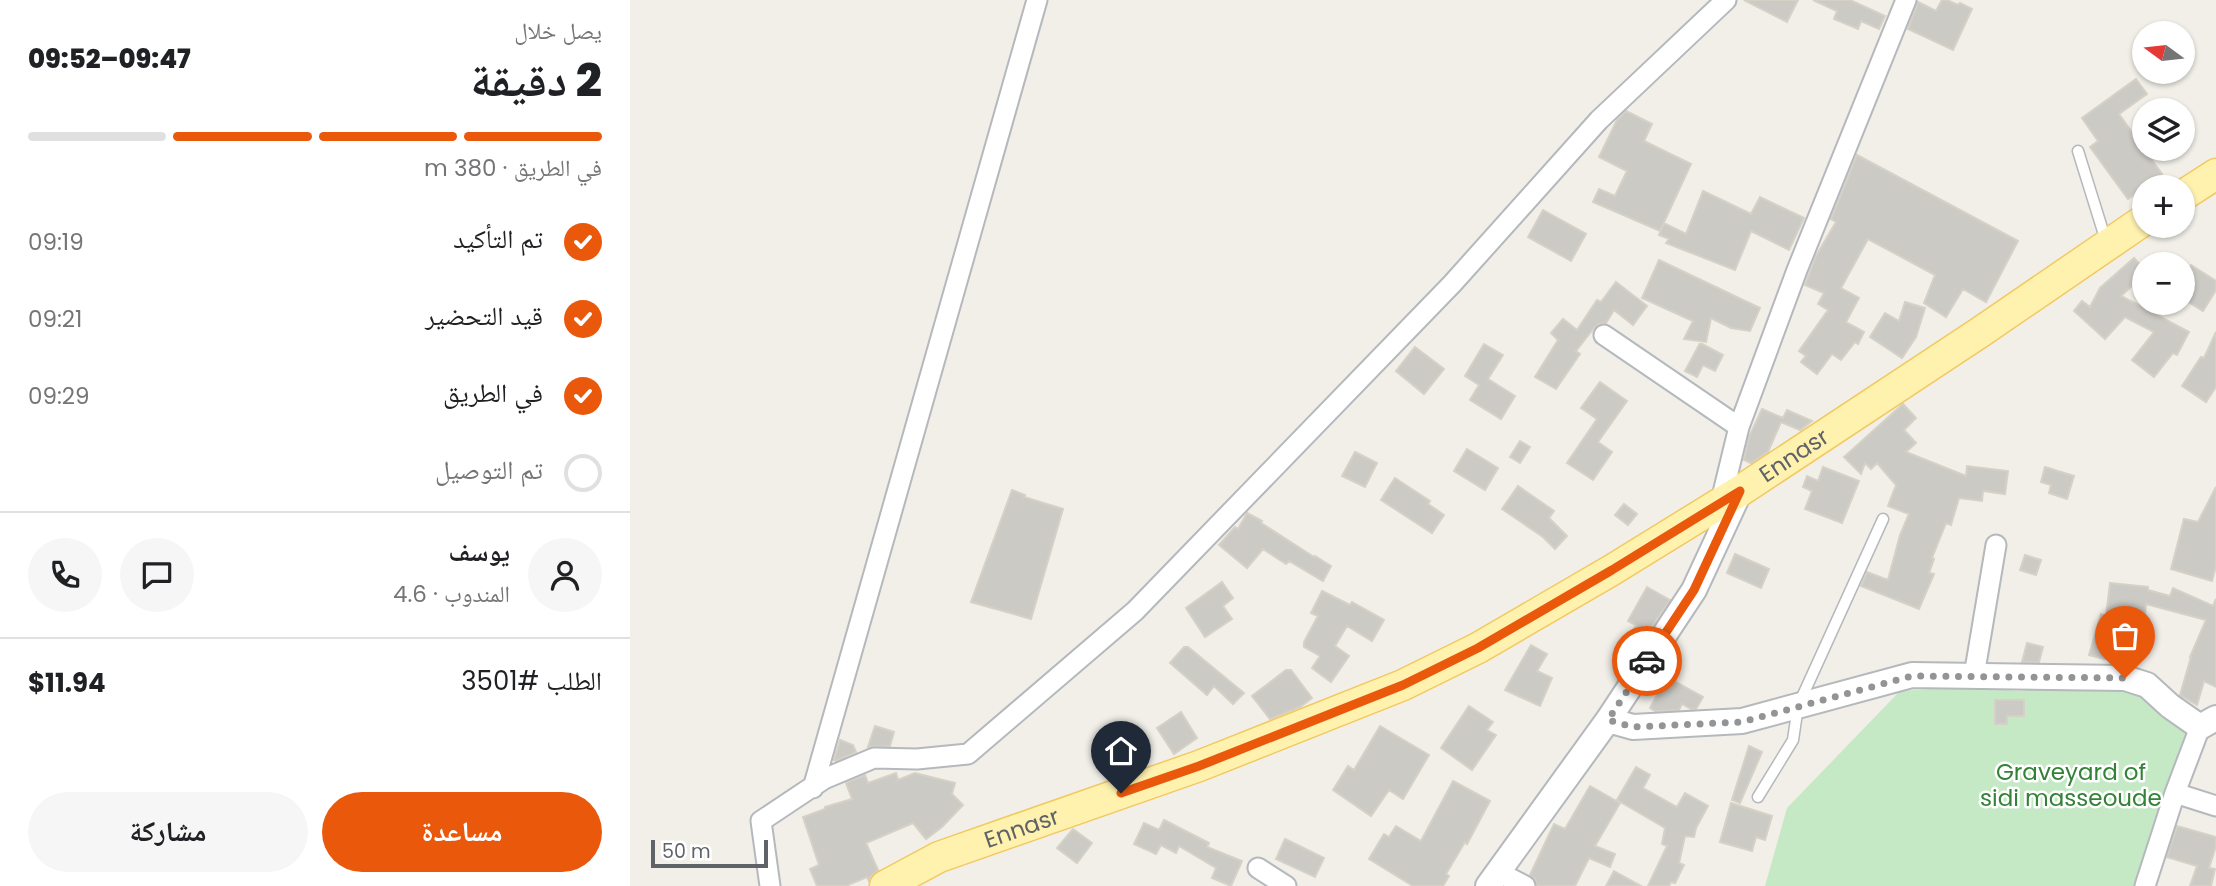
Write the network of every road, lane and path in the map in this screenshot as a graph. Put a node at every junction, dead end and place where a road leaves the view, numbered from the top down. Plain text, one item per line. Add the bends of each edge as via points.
1 (1037, 0) edge
2 (1726, 0) edge
3 (1906, 0) edge
4 (2078, 151) dead end
5 (2216, 174) edge
6 (2195, 188) edge
7 (2132, 228) edge
8 (2107, 244) junction
9 (1604, 335) dead end
10 (1739, 427) junction
11 (1730, 496) junction
12 (1884, 519) dead end
13 (1996, 545) dead end
14 (1974, 676) junction
15 (1798, 706) junction
16 (1608, 720) junction
17 (2208, 723) edge
18 (813, 788) junction
19 (2175, 793) junction
20 (1758, 797) dead end
21 (2216, 806) edge
22 (1258, 868) dead end
23 (1493, 879) edge
24 (770, 886) edge
25 (885, 886) edge
26 (1286, 886) edge
27 (1525, 886) edge
28 (2145, 886) edge

1 - 18 street
2 - 18 street via 1599,121 1452,284 1135,611 968,754 874,758
3 - 10 street
4 - 8 lane
5 - 6 main road
7 - 8 main road, Ennasr
8 - 11 main road, Ennasr
9 - 10 street
10 - 11 street
11 - 16 street via 1694,590
11 - 25 main road, Ennasr via 1478,648 1403,685 1199,766 939,857
12 - 15 lane
13 - 14 street
14 - 15 street via 1912,676
14 - 17 street via 2125,678 2147,685 2170,706
15 - 16 street via 1742,722 1633,727
15 - 20 lane via 1793,740
16 - 23 street
17 - 19 street
18 - 24 street via 761,821
19 - 21 street
19 - 28 street
22 - 26 street
23 - 27 street

